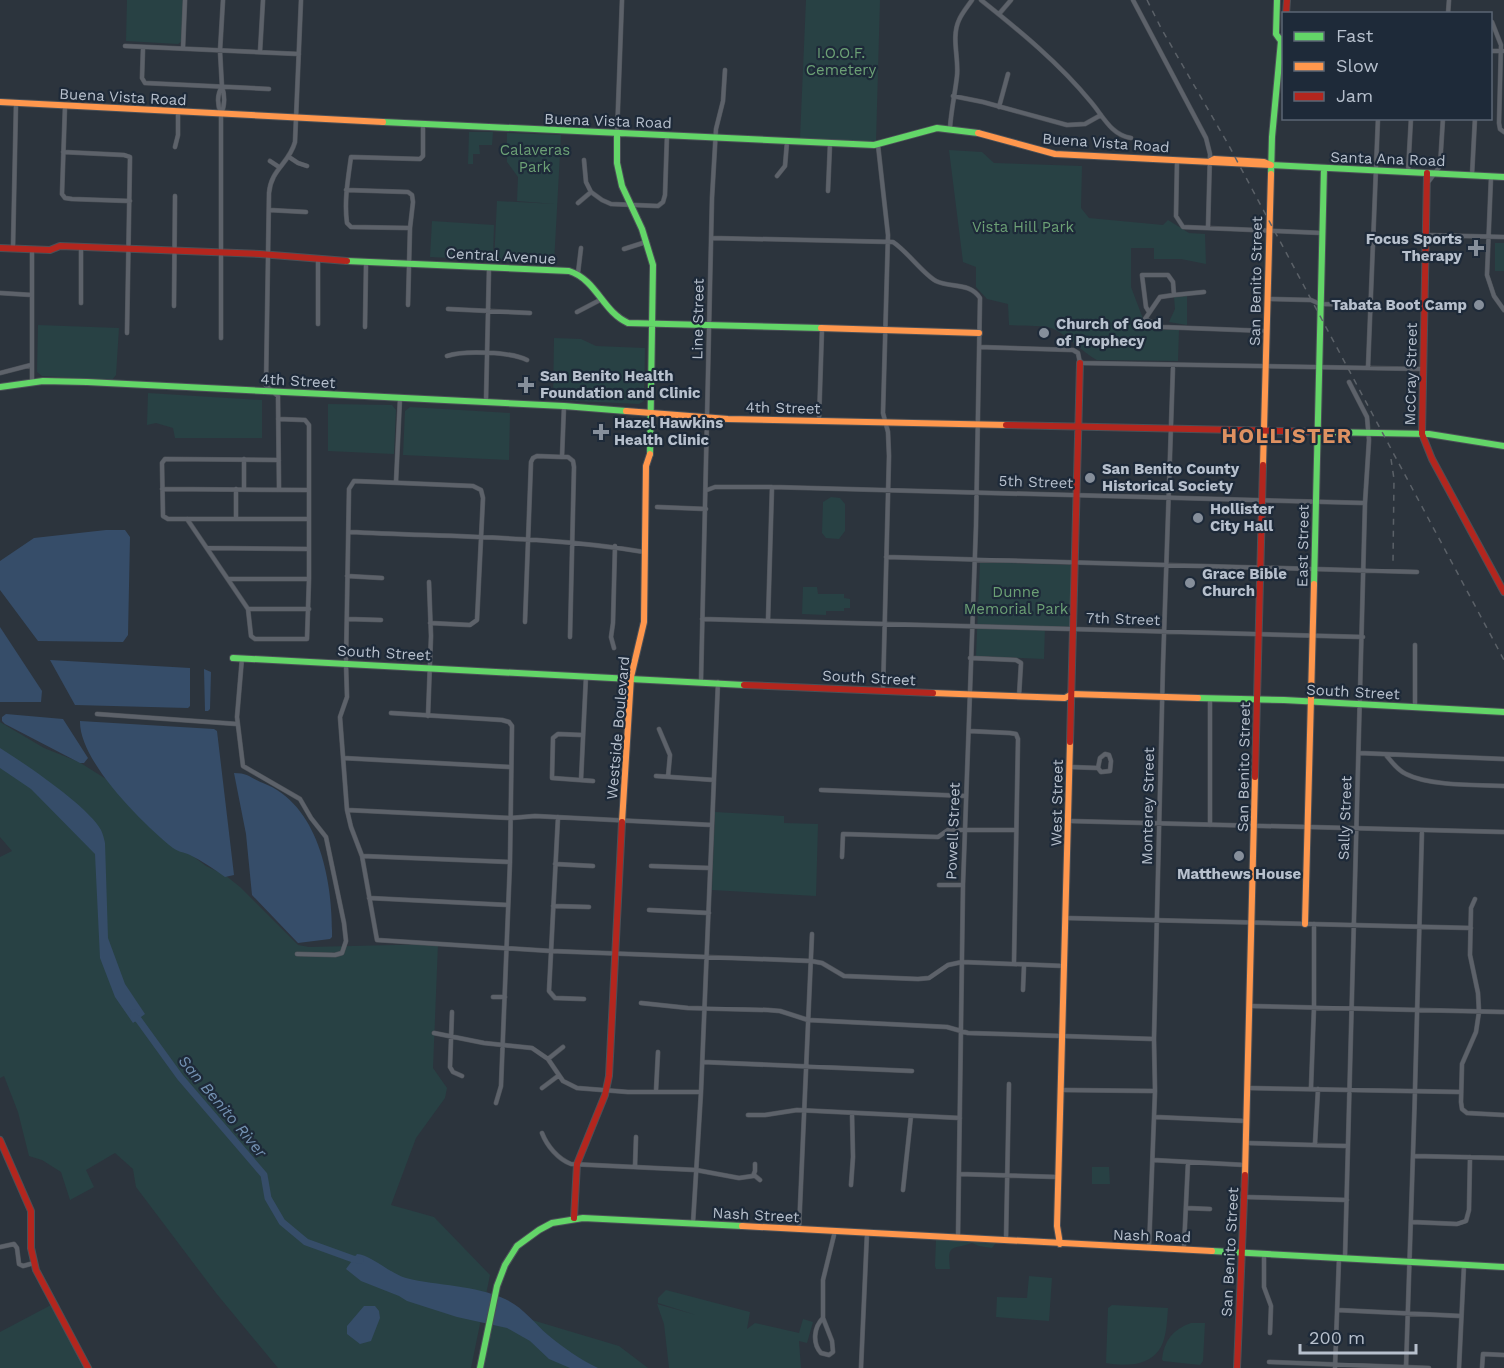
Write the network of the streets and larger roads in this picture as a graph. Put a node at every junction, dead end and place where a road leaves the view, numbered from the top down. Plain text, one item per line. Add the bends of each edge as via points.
1 (185, 0) edge
2 (223, 0) edge
3 (263, 0) edge
4 (301, 0) edge
5 (622, 0) edge
6 (972, 0) edge
7 (981, 0) edge
8 (1011, 0) edge
9 (1132, 0) edge
10 (1277, 0) edge
11 (999, 14) junction
12 (1492, 22) dead end
13 (1282, 39) edge
14 (125, 46) dead end
15 (143, 48) junction
16 (183, 48) junction
17 (1282, 50) edge
18 (220, 51) junction
19 (1503, 51) edge
20 (260, 52) junction
21 (299, 54) junction
22 (725, 70) dead end
23 (1008, 74) dead end
24 (222, 87) junction
25 (269, 89) dead end
26 (952, 96) junction
27 (0, 102) edge
28 (16, 103) junction
29 (65, 105) junction
30 (999, 107) junction
31 (178, 112) junction
32 (221, 114) junction
33 (1101, 115) junction
34 (297, 118) junction
35 (1378, 120) edge
36 (1411, 120) edge
37 (1443, 120) edge
38 (1475, 120) edge
39 (423, 124) junction
40 (950, 128) junction
41 (1504, 132) edge
42 (617, 134) junction
43 (668, 135) junction
44 (716, 137) junction
45 (1131, 138) dead end
46 (787, 141) junction
47 (830, 143) junction
48 (878, 145) junction
49 (175, 147) dead end
50 (63, 152) junction
51 (289, 157) junction
52 (584, 160) dead end
53 (1177, 160) junction
54 (270, 161) dead end
55 (1209, 162) junction
56 (307, 165) dead end
57 (1271, 165) junction
58 (279, 167) junction
59 (1324, 168) junction
60 (1375, 170) junction
61 (1408, 172) junction
62 (1426, 173) junction
63 (1436, 173) junction
64 (1473, 175) junction
65 (777, 176) dead end
66 (1491, 176) junction
67 (1504, 177) edge
68 (1427, 188) junction
69 (346, 190) junction
70 (828, 191) dead end
71 (591, 192) junction
72 (175, 196) dead end
73 (130, 201) junction
74 (578, 203) dead end
75 (630, 204) junction
76 (269, 210) junction
77 (306, 212) dead end
78 (1314, 216) dead end
79 (1323, 217) junction
80 (410, 228) junction
81 (1208, 228) junction
82 (1269, 231) junction
83 (1323, 233) junction
84 (1426, 235) junction
85 (1488, 237) junction
86 (1504, 237) edge
87 (711, 238) junction
88 (647, 241) junction
89 (888, 242) junction
90 (81, 247) junction
91 (0, 248) edge
92 (13, 248) junction
93 (581, 248) dead end
94 (129, 249) junction
95 (624, 249) dead end
96 (32, 250) junction
97 (174, 251) junction
98 (221, 252) junction
99 (268, 255) junction
100 (318, 259) junction
101 (366, 263) junction
102 (409, 264) junction
103 (489, 268) junction
104 (578, 273) junction
105 (1204, 292) dead end
106 (0, 293) edge
107 (32, 295) junction
108 (1174, 295) junction
109 (1268, 298) junction
110 (600, 300) junction
111 (81, 303) dead end
112 (1320, 304) junction
113 (408, 305) dead end
114 (1371, 305) junction
115 (174, 306) dead end
116 (448, 309) dead end
117 (1504, 310) edge
118 (489, 312) junction
119 (577, 312) dead end
120 (1149, 312) junction
121 (530, 313) dead end
122 (318, 324) dead end
123 (652, 324) junction
124 (710, 325) junction
125 (365, 327) dead end
126 (822, 329) junction
127 (884, 330) junction
128 (1267, 331) junction
129 (127, 333) dead end
130 (979, 333) junction
131 (221, 338) dead end
132 (979, 347) junction
133 (487, 354) junction
134 (447, 356) dead end
135 (527, 360) dead end
136 (1080, 363) junction
137 (31, 365) junction
138 (1173, 366) junction
139 (1266, 367) junction
140 (1319, 368) junction
141 (1368, 368) junction
142 (1424, 369) junction
143 (0, 373) edge
144 (32, 382) junction
145 (1349, 382) dead end
146 (0, 387) edge
147 (272, 392) junction
148 (400, 398) junction
149 (486, 402) junction
150 (564, 406) junction
151 (651, 412) junction
152 (708, 417) junction
153 (278, 419) junction
154 (819, 421) junction
155 (885, 423) junction
156 (977, 425) junction
157 (1079, 427) junction
158 (1171, 429) junction
159 (1264, 432) junction
160 (1317, 432) junction
161 (1369, 433) junction
162 (1422, 434) junction
163 (1504, 446) edge
164 (562, 457) junction
165 (244, 459) junction
166 (279, 459) junction
167 (396, 482) junction
168 (772, 487) junction
169 (162, 489) junction
170 (236, 489) junction
171 (244, 489) junction
172 (279, 489) junction
173 (309, 490) junction
174 (706, 490) junction
175 (888, 491) junction
176 (976, 493) junction
177 (1076, 495) junction
178 (1168, 498) junction
179 (1263, 499) junction
180 (1317, 501) junction
181 (1365, 503) junction
182 (657, 507) dead end
183 (706, 509) junction
184 (187, 519) junction
185 (236, 519) junction
186 (309, 519) junction
187 (350, 532) junction
188 (481, 538) junction
189 (527, 541) junction
190 (572, 543) junction
191 (615, 546) junction
192 (208, 548) junction
193 (309, 549) junction
194 (645, 552) junction
195 (886, 557) junction
196 (975, 559) junction
197 (1075, 562) junction
198 (1166, 566) junction
199 (1261, 566) junction
200 (1315, 568) junction
201 (1364, 570) junction
202 (1417, 572) dead end
203 (347, 576) junction
204 (382, 578) dead end
205 (229, 579) junction
206 (309, 579) junction
207 (429, 582) dead end
208 (1504, 592) edge
209 (248, 609) junction
210 (309, 609) junction
211 (347, 619) junction
212 (702, 619) junction
213 (381, 620) dead end
214 (768, 621) junction
215 (525, 622) dead end
216 (430, 623) junction
217 (884, 623) junction
218 (972, 626) junction
219 (1073, 630) junction
220 (1164, 632) junction
221 (1259, 634) junction
222 (1313, 636) junction
223 (570, 637) dead end
224 (1363, 637) junction
225 (1415, 645) dead end
226 (614, 648) dead end
227 (970, 657) junction
228 (233, 658) dead end
229 (242, 658) junction
230 (346, 663) junction
231 (430, 667) junction
232 (586, 675) junction
233 (631, 677) junction
234 (701, 681) junction
235 (718, 682) junction
236 (883, 691) junction
237 (1072, 694) junction
238 (969, 695) junction
239 (1019, 696) junction
240 (1162, 697) junction
241 (1210, 698) junction
242 (1258, 700) junction
243 (1310, 702) junction
244 (1360, 704) junction
245 (1414, 708) junction
246 (391, 713) dead end
247 (1503, 713) edge
248 (97, 714) dead end
249 (428, 716) junction
250 (237, 724) junction
251 (659, 729) dead end
252 (969, 731) junction
253 (582, 735) junction
254 (1359, 753) junction
255 (1385, 754) junction
256 (343, 758) junction
257 (1504, 759) edge
258 (510, 767) junction
259 (1070, 767) junction
260 (1098, 768) junction
261 (656, 776) dead end
262 (668, 777) junction
263 (581, 780) junction
264 (714, 780) junction
265 (593, 781) dead end
266 (1504, 786) edge
267 (821, 790) dead end
268 (966, 796) junction
269 (347, 810) junction
270 (511, 818) junction
271 (558, 818) junction
272 (622, 821) junction
273 (1069, 821) junction
274 (1160, 823) junction
275 (712, 825) junction
276 (1210, 825) junction
277 (1255, 826) junction
278 (1308, 827) junction
279 (1357, 828) junction
280 (965, 829) junction
281 (1016, 830) junction
282 (1422, 830) junction
283 (1504, 832) edge
284 (362, 856) junction
285 (842, 857) dead end
286 (510, 862) junction
287 (555, 864) junction
288 (593, 866) dead end
289 (651, 866) dead end
290 (710, 868) junction
291 (939, 885) dead end
292 (963, 885) junction
293 (369, 898) junction
294 (1475, 898) dead end
295 (508, 905) junction
296 (553, 906) junction
297 (589, 907) dead end
298 (649, 910) dead end
299 (709, 913) junction
300 (1065, 918) junction
301 (1157, 920) junction
302 (1252, 923) junction
303 (1305, 924) junction
304 (1314, 924) junction
305 (1354, 926) junction
306 (1419, 927) junction
307 (1471, 928) junction
308 (812, 934) dead end
309 (507, 948) junction
310 (551, 951) junction
311 (297, 954) dead end
312 (615, 954) junction
313 (707, 957) junction
314 (812, 961) junction
315 (962, 962) junction
316 (1014, 963) junction
317 (1024, 965) junction
318 (1064, 966) junction
319 (1023, 990) dead end
320 (493, 997) dead end
321 (505, 997) junction
322 (584, 999) dead end
323 (641, 1003) dead end
324 (1249, 1006) junction
325 (1314, 1007) junction
326 (705, 1008) junction
327 (1353, 1008) junction
328 (1418, 1010) junction
329 (452, 1012) dead end
330 (1479, 1012) junction
331 (1504, 1012) edge
332 (808, 1020) junction
333 (962, 1031) junction
334 (434, 1033) dead end
335 (451, 1035) junction
336 (1063, 1036) junction
337 (1154, 1038) junction
338 (503, 1044) junction
339 (562, 1047) dead end
340 (658, 1052) dead end
341 (548, 1059) junction
342 (702, 1062) junction
343 (806, 1066) junction
344 (912, 1071) dead end
345 (462, 1076) dead end
346 (558, 1076) junction
347 (1009, 1084) dead end
348 (542, 1088) dead end
349 (1248, 1088) junction
350 (1311, 1088) junction
351 (1318, 1089) junction
352 (1350, 1089) junction
353 (1061, 1090) junction
354 (606, 1091) junction
355 (656, 1091) junction
356 (1155, 1091) junction
357 (1414, 1091) junction
358 (701, 1092) junction
359 (1461, 1092) junction
360 (496, 1103) dead end
361 (804, 1110) junction
362 (852, 1113) junction
363 (748, 1115) dead end
364 (1504, 1115) edge
365 (911, 1116) junction
366 (1155, 1117) junction
367 (960, 1118) junction
368 (1247, 1121) junction
369 (542, 1133) dead end
370 (636, 1137) dead end
371 (0, 1140) edge
372 (1246, 1143) junction
373 (1315, 1144) junction
374 (1348, 1146) junction
375 (1414, 1156) junction
376 (1470, 1157) junction
377 (1504, 1158) edge
378 (1153, 1160) junction
379 (1188, 1162) junction
380 (578, 1164) junction
381 (754, 1164) dead end
382 (1245, 1165) junction
383 (635, 1167) junction
384 (696, 1170) junction
385 (959, 1174) junction
386 (754, 1175) junction
387 (1008, 1176) junction
388 (1059, 1177) junction
389 (760, 1180) dead end
390 (851, 1185) dead end
391 (903, 1190) dead end
392 (1244, 1197) junction
393 (1347, 1200) junction
394 (1186, 1208) junction
395 (1210, 1209) dead end
396 (574, 1218) junction
397 (1412, 1222) junction
398 (693, 1223) junction
399 (799, 1229) junction
400 (835, 1231) junction
401 (867, 1233) junction
402 (958, 1238) junction
403 (1006, 1241) junction
404 (1060, 1244) junction
405 (1184, 1246) dead end
406 (0, 1247) edge
407 (1149, 1248) junction
408 (1244, 1253) junction
409 (1264, 1255) junction
410 (1342, 1259) junction
411 (1410, 1262) junction
412 (34, 1263) junction
413 (1464, 1265) junction
414 (1504, 1267) edge
415 (1337, 1310) junction
416 (1408, 1313) junction
417 (1461, 1316) junction
418 (823, 1318) junction
419 (1270, 1333) dead end
420 (1504, 1355) edge
421 (1269, 1362) dead end
422 (1335, 1366) edge
423 (1406, 1367) edge
424 (88, 1368) edge
425 (480, 1368) edge
426 (861, 1368) edge
427 (1237, 1368) edge
428 (1429, 1368) edge
429 (1459, 1368) edge
430 (1482, 1368) edge

1 - 16 street
2 - 18 street
3 - 20 street
4 - 21 street
5 - 42 street
6 - 26 street via 958,21 957,78
7 - 11 street
8 - 11 street
9 - 55 street via 1206,138
10 - 13 street, San Benito Street via 1276,34
11 - 33 street via 1050,58
12 - 19 street
14 - 15 street
15 - 16 street
15 - 24 street via 145,83
16 - 18 street
17 - 57 street, San Benito Street
18 - 20 street
18 - 24 street
19 - 41 street via 1499,123
20 - 21 street
21 - 34 street
22 - 44 street, Line Street
23 - 30 street
24 - 25 street
24 - 32 street
26 - 30 street
26 - 40 street
27 - 28 street, Buena Vista Road
28 - 29 street, Buena Vista Road
28 - 92 street
29 - 31 street, Buena Vista Road
29 - 50 street
30 - 33 street via 1067,125 1085,124
31 - 32 street, Buena Vista Road
31 - 49 street
32 - 34 street, Buena Vista Road
32 - 98 street
33 - 45 street via 1116,133
34 - 39 street, Buena Vista Road
34 - 51 street
35 - 60 street
36 - 61 street
37 - 63 street via 1440,166
38 - 64 street
39 - 42 street, Buena Vista Road
39 - 69 street via 420,159 351,157
40 - 48 street, Buena Vista Road via 917,131
40 - 53 street, Buena Vista Road via 1055,154
42 - 43 street, Buena Vista Road
42 - 75 street, Westside Boulevard via 618,173
43 - 44 street, Buena Vista Road
43 - 75 street via 663,202 654,207
44 - 46 street, Buena Vista Road
44 - 87 street, Line Street
46 - 47 street, Buena Vista Road
46 - 65 street via 785,166
47 - 48 street, Buena Vista Road
47 - 70 street
48 - 89 street
50 - 73 street via 130,157
50 - 73 street via 65,198
51 - 56 street
51 - 58 street
52 - 71 street via 584,177
53 - 55 street, Buena Vista Road
53 - 81 street via 1178,222 1186,228
54 - 58 street
55 - 57 street, Buena Vista Road
55 - 81 street
57 - 59 street, Santa Ana Road
57 - 82 street, San Benito Street
58 - 76 street via 270,182
59 - 60 street, Santa Ana Road
59 - 79 street, East Street
60 - 61 street, Santa Ana Road
60 - 114 street
61 - 62 street, Santa Ana Road
62 - 63 street, Santa Ana Road
62 - 68 street, McCray Street
63 - 64 street, Santa Ana Road
63 - 68 street
64 - 66 street, Santa Ana Road
66 - 67 street, Santa Ana Road
66 - 85 street
68 - 84 street, McCray Street
69 - 80 street via 345,210 351,227
69 - 80 street via 408,192 413,202
71 - 74 street
71 - 75 street via 606,202
72 - 97 street
73 - 94 street
75 - 88 street, Westside Boulevard
76 - 77 street
76 - 99 street
78 - 79 street
79 - 83 street, East Street
80 - 102 street
81 - 82 street
82 - 83 street
82 - 109 street, San Benito Street
83 - 112 street, East Street
84 - 85 street
84 - 142 street, McCray Street
85 - 86 street
85 - 117 street via 1489,282
87 - 89 street
87 - 124 street, Line Street
88 - 95 street
88 - 123 street, Westside Boulevard via 653,265
89 - 127 street
89 - 130 street, Powell Street via 895,243 936,281 978,294
90 - 94 street, Central Avenue
90 - 96 street, Central Avenue
90 - 111 street
91 - 92 street, Central Avenue
92 - 96 street, Central Avenue
93 - 104 street
94 - 97 street, Central Avenue
94 - 129 street
96 - 107 street
97 - 98 street, Central Avenue
97 - 115 street
98 - 99 street, Central Avenue
98 - 131 street
99 - 100 street, Central Avenue
99 - 147 street via 266,386
100 - 101 street, Central Avenue
100 - 122 street
101 - 102 street, Central Avenue
101 - 125 street
102 - 103 street, Central Avenue
102 - 113 street
103 - 104 street, Central Avenue
103 - 118 street
104 - 110 street, Central Avenue via 590,282
105 - 108 street
106 - 107 street
107 - 137 street
108 - 120 street via 1160,297
108 - 120 street via 1168,275 1142,275
109 - 112 street
109 - 128 street, San Benito Street
110 - 119 street
110 - 123 street, Central Avenue via 619,320
112 - 114 street
112 - 140 street, East Street
114 - 141 street
116 - 118 street
118 - 121 street
118 - 133 street
120 - 128 street via 1145,320 1153,324
123 - 124 street, Central Avenue
123 - 151 street, Westside Boulevard
124 - 126 street, Central Avenue
124 - 152 street, Line Street
126 - 127 street, Central Avenue
126 - 154 street
127 - 130 street, Central Avenue
127 - 155 street
128 - 139 street, San Benito Street
130 - 132 street, Powell Street
132 - 136 street via 1073,350
132 - 156 street, Powell Street
133 - 134 street
133 - 135 street
133 - 149 street
136 - 138 street
136 - 157 street, West Street
137 - 143 street
137 - 144 street
138 - 139 street
138 - 158 street, Monterey Street
139 - 140 street
139 - 159 street, San Benito Street
140 - 141 street
140 - 160 street, East Street
141 - 142 street
142 - 162 street, McCray Street
144 - 146 street, 4th Street
144 - 147 street, 4th Street
145 - 161 street, Sally Street via 1367,417
147 - 148 street, 4th Street
147 - 153 street via 278,396
148 - 149 street, 4th Street
148 - 167 street
149 - 150 street, 4th Street
150 - 151 street, 4th Street
150 - 164 street
151 - 152 street, 4th Street
151 - 194 street, Westside Boulevard
152 - 154 street, 4th Street
152 - 174 street, Line Street
153 - 166 street
153 - 173 street via 308,422
154 - 155 street, 4th Street
155 - 156 street, 4th Street
155 - 175 street via 889,434
156 - 157 street, 4th Street
156 - 176 street, Powell Street
157 - 158 street, 4th Street
157 - 177 street, West Street
158 - 159 street, 4th Street
158 - 178 street, Monterey Street
159 - 160 street, 4th Street
159 - 179 street, San Benito Street
160 - 161 street, 4th Street
160 - 180 street, East Street
161 - 162 street, 4th Street
161 - 181 street, Sally Street
162 - 163 street, 4th Street
162 - 208 street, McCray Street
164 - 189 street via 537,456 531,462
164 - 190 street via 573,461 574,467
165 - 166 street
165 - 169 street via 165,459
165 - 171 street
166 - 172 street
167 - 187 street via 353,482 349,489
167 - 188 street via 473,486 481,490
168 - 174 street, 5th Street
168 - 175 street, 5th Street
168 - 214 street
169 - 170 street
169 - 184 street via 162,514 169,519
170 - 171 street
170 - 185 street
171 - 172 street
172 - 173 street
173 - 186 street
174 - 183 street, Line Street
175 - 176 street, 5th Street
175 - 195 street
176 - 177 street, 5th Street
176 - 196 street, Powell Street
177 - 178 street, 5th Street
177 - 197 street, West Street
178 - 179 street, 5th Street
178 - 198 street, Monterey Street
179 - 180 street, 5th Street
179 - 199 street, San Benito Street
180 - 181 street, 5th Street
180 - 200 street, East Street
181 - 201 street, Sally Street
182 - 183 street
183 - 212 street, Line Street
184 - 185 street
184 - 192 street
185 - 186 street
186 - 193 street
187 - 188 street
187 - 203 street
188 - 189 street
188 - 216 street via 477,620 470,625
189 - 190 street
189 - 215 street
190 - 191 street
190 - 223 street
191 - 194 street
191 - 226 street via 611,637
192 - 193 street
192 - 205 street
193 - 206 street
194 - 233 street, Westside Boulevard via 644,622
195 - 196 street
195 - 217 street
196 - 197 street
196 - 218 street, Powell Street
197 - 198 street
197 - 219 street, West Street
198 - 199 street
198 - 220 street, Monterey Street
199 - 200 street
199 - 221 street, San Benito Street
200 - 201 street
200 - 222 street, East Street
201 - 202 street
201 - 224 street, Sally Street
203 - 204 street
203 - 211 street
205 - 206 street
205 - 209 street
206 - 210 street
207 - 216 street
209 - 210 street
209 - 210 street via 253,638 306,639
211 - 213 street
211 - 230 street
212 - 214 street, 7th Street
212 - 234 street, Line Street
214 - 217 street, 7th Street
216 - 231 street
217 - 218 street, 7th Street
217 - 236 street
218 - 219 street, 7th Street
218 - 227 street, Powell Street
219 - 220 street, 7th Street
219 - 237 street, West Street
220 - 221 street, 7th Street
220 - 240 street, Monterey Street
221 - 222 street, 7th Street
221 - 242 street, San Benito Street
222 - 224 street, 7th Street
222 - 243 street, East Street
224 - 244 street, Sally Street
225 - 245 street
227 - 238 street, Powell Street
227 - 239 street via 1021,663
228 - 229 street, South Street
229 - 230 street, South Street
229 - 250 street
230 - 231 street, South Street
230 - 256 street via 346,697 340,717
231 - 232 street, South Street
231 - 249 street
232 - 233 street, South Street
232 - 253 street
233 - 234 street, South Street
233 - 272 street, Westside Boulevard
234 - 235 street, South Street
235 - 236 street, South Street
235 - 264 street
236 - 238 street, South Street
237 - 239 street, South Street via 1065,698
237 - 240 street, South Street
237 - 259 street, West Street
238 - 239 street, South Street
238 - 252 street, Powell Street
240 - 241 street, South Street
240 - 274 street, Monterey Street
241 - 242 street, South Street
241 - 276 street
242 - 243 street, South Street
242 - 277 street, San Benito Street
243 - 244 street, South Street
243 - 278 street, East Street
244 - 245 street, South Street
244 - 254 street, Sally Street
245 - 247 street, South Street
246 - 249 street
248 - 250 street
249 - 258 street via 509,722
250 - 311 street via 243,766 300,799 326,837 344,923 345,947 335,955
251 - 262 street via 670,755
252 - 268 street, Powell Street
252 - 281 street via 1010,733 1017,737
253 - 263 street
253 - 263 street via 558,734 553,738 551,769 552,778
254 - 255 street
254 - 279 street, Sally Street
255 - 257 street
255 - 266 street via 1411,776
256 - 258 street
256 - 269 street
258 - 270 street
259 - 260 street
259 - 273 street, West Street
260 - 260 street via 1103,773 1110,771 1109,755 1101,756
261 - 262 street
262 - 264 street
263 - 265 street
264 - 275 street
267 - 268 street
268 - 280 street, Powell Street
269 - 270 street
269 - 284 street
270 - 271 street
270 - 286 street
271 - 272 street
271 - 287 street
272 - 275 street
272 - 312 street, Westside Boulevard
273 - 274 street
273 - 300 street, West Street
274 - 276 street
274 - 301 street, Monterey Street
275 - 290 street
276 - 277 street
277 - 278 street
277 - 302 street, San Benito Street
278 - 279 street
278 - 303 street, East Street
279 - 282 street
279 - 305 street, Sally Street
280 - 281 street
280 - 285 street via 948,830 938,837 843,834
280 - 292 street, Powell Street
281 - 316 street
282 - 283 street
282 - 306 street
284 - 286 street
284 - 293 street
286 - 295 street
287 - 288 street
287 - 296 street
289 - 290 street
290 - 299 street
291 - 292 street
292 - 315 street, Powell Street
293 - 295 street
293 - 309 street via 377,940
294 - 307 street
295 - 309 street
296 - 297 street
296 - 310 street
298 - 299 street
299 - 313 street
300 - 301 street
300 - 318 street, West Street
301 - 302 street
301 - 337 street, Monterey Street
302 - 303 street
302 - 324 street, San Benito Street
303 - 304 street
304 - 305 street
304 - 325 street
305 - 306 street
305 - 327 street, Sally Street
306 - 307 street
306 - 328 street
307 - 330 street via 1471,963
308 - 314 street
309 - 310 street
309 - 321 street
310 - 312 street
310 - 322 street via 550,995
312 - 313 street
312 - 354 street, Westside Boulevard
313 - 314 street
313 - 326 street
314 - 315 street via 844,976 918,979 929,978 948,965
314 - 332 street
315 - 316 street
315 - 333 street, Powell Street
316 - 317 street
317 - 318 street
317 - 319 street
318 - 336 street, West Street
320 - 321 street
321 - 338 street
323 - 326 street
324 - 325 street
324 - 349 street, San Benito Street
325 - 327 street
325 - 350 street
326 - 332 street via 780,1011
326 - 342 street
327 - 328 street
327 - 352 street, Sally Street
328 - 330 street
328 - 357 street
329 - 335 street
330 - 331 street
330 - 359 street via 1476,1032 1463,1058
332 - 333 street
332 - 343 street
333 - 336 street
333 - 367 street, Powell Street
334 - 335 street
335 - 338 street
335 - 345 street via 450,1067
336 - 337 street
336 - 353 street, West Street
337 - 356 street, Monterey Street
338 - 341 street via 532,1048
338 - 360 street via 501,1091
339 - 341 street
340 - 355 street
341 - 346 street
342 - 343 street
342 - 358 street
343 - 344 street
343 - 361 street
346 - 348 street
346 - 354 street via 574,1088
347 - 387 street
349 - 350 street
349 - 368 street, San Benito Street
350 - 351 street
351 - 352 street
351 - 373 street
352 - 357 street
352 - 374 street, Sally Street
353 - 356 street
353 - 388 street, West Street
354 - 355 street
354 - 380 street, Westside Boulevard
355 - 358 street
356 - 366 street, Monterey Street
357 - 359 street
357 - 375 street
358 - 384 street
359 - 364 street via 1462,1109 1467,1113
361 - 362 street
361 - 363 street
361 - 399 street
362 - 365 street
362 - 390 street
365 - 367 street
365 - 391 street
366 - 368 street
366 - 378 street, Monterey Street
367 - 385 street, Powell Street
368 - 372 street, San Benito Street
369 - 380 street via 563,1160
370 - 383 street
371 - 412 street via 31,1210
372 - 373 street
372 - 382 street, San Benito Street
373 - 374 street
374 - 393 street, Sally Street
375 - 376 street
375 - 397 street
376 - 377 street
376 - 397 street via 1466,1221
378 - 379 street
378 - 407 street, Monterey Street
379 - 382 street
379 - 394 street
380 - 383 street
380 - 396 street, Westside Boulevard
381 - 386 street
382 - 392 street, San Benito Street
383 - 384 street
384 - 386 street via 734,1178
384 - 398 street
385 - 387 street
385 - 402 street, Powell Street
386 - 389 street
387 - 388 street
387 - 403 street
388 - 404 street, West Street
392 - 393 street
392 - 408 street, San Benito Street
393 - 410 street, Sally Street
394 - 395 street
394 - 405 street
396 - 398 street, Nash Street
396 - 425 street, Nash Street via 552,1223 517,1246 508,1259 499,1279
397 - 411 street
398 - 399 street, Nash Street
399 - 400 street, Nash Street
400 - 401 street, Nash Street
400 - 418 street via 822,1280
401 - 402 street, Nash Street
401 - 426 street
402 - 403 street, Nash Road
403 - 404 street, Nash Road
404 - 407 street, Nash Road
406 - 412 street via 14,1244 19,1264
407 - 408 street, Nash Road
408 - 409 street, Nash Road
408 - 427 street, San Benito Street
409 - 410 street, Nash Road
409 - 419 street via 1264,1287 1271,1303
410 - 411 street, Nash Road
410 - 415 street, Sally Street
411 - 413 street, Nash Road
411 - 416 street
412 - 424 street
413 - 414 street, Nash Road
413 - 417 street
415 - 416 street
415 - 422 street, Sally Street
416 - 417 street
416 - 423 street
417 - 429 street
418 - 418 street via 816,1330 815,1344 829,1356 833,1346
420 - 430 street via 1483,1354
421 - 422 street
422 - 423 street
423 - 428 street

